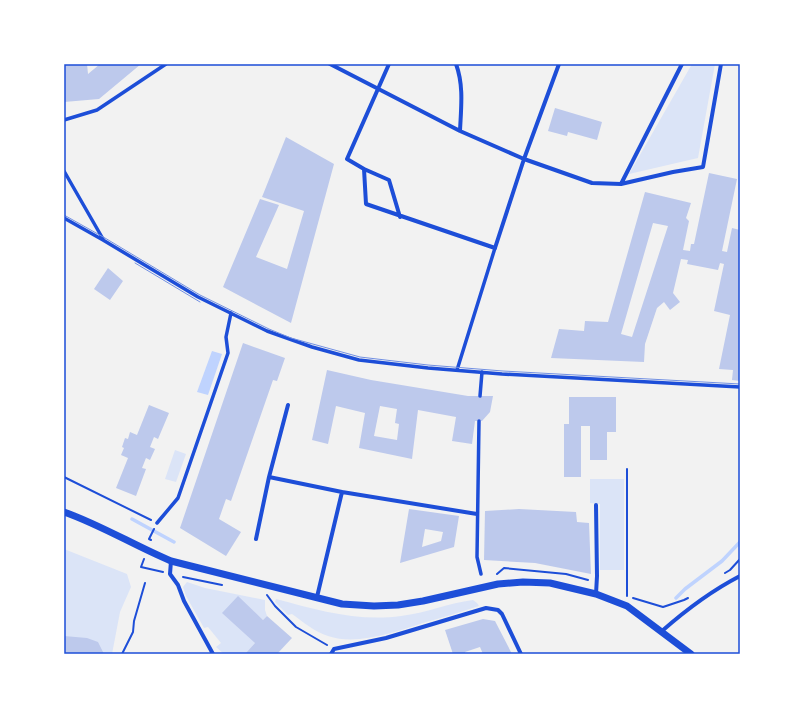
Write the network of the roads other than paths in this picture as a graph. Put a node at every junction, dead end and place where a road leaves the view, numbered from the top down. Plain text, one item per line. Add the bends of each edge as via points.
1 (166, 64) edge
2 (330, 64) edge
3 (389, 64) edge
4 (456, 64) edge
5 (559, 64) edge
6 (682, 64) edge
7 (721, 64) edge
8 (377, 89) junction
9 (64, 120) edge
10 (460, 131) junction
11 (524, 159) junction
12 (364, 169) junction
13 (64, 170) edge
14 (621, 184) junction
15 (400, 216) junction
16 (64, 218) edge
17 (103, 240) junction
18 (495, 248) junction
19 (231, 313) junction
20 (457, 370) junction
21 (482, 372) junction
22 (740, 387) edge
23 (480, 396) dead end
24 (288, 405) dead end
25 (479, 421) dead end
26 (269, 477) junction
27 (342, 492) junction
28 (596, 505) dead end
29 (64, 512) edge
30 (478, 514) junction
31 (157, 522) road end
32 (256, 539) dead end
33 (171, 561) junction
34 (481, 574) dead end
35 (740, 576) edge
36 (596, 594) junction
37 (317, 597) junction
38 (662, 631) junction
39 (213, 654) edge
40 (332, 654) edge
41 (521, 654) edge
42 (691, 654) edge

1 - 9 street via 98,110
2 - 8 street
3 - 8 street
4 - 10 street via 462,98
5 - 11 street
6 - 14 street
7 - 14 street via 703,167
8 - 10 street
8 - 12 street via 347,159
10 - 11 street
11 - 14 street via 592,183
11 - 18 street
12 - 15 street via 390,180
12 - 15 street via 366,204
13 - 17 street
15 - 18 street
16 - 17 street
17 - 19 street via 198,298
18 - 20 street
19 - 20 street via 284,338 359,360
19 - 31 street via 226,337 228,353 178,498
20 - 21 street
21 - 22 street
21 - 23 street
24 - 26 street
25 - 30 street
26 - 27 street
26 - 32 street
27 - 30 street
27 - 37 street
28 - 36 street
29 - 33 street
30 - 34 street via 477,557
33 - 37 street
33 - 39 street via 170,574
35 - 38 street via 698,601
36 - 37 street via 550,583 523,582 485,586 423,601 374,606 342,604
36 - 38 street via 627,606
38 - 42 street
40 - 41 street via 334,649 386,638 492,608 502,614

